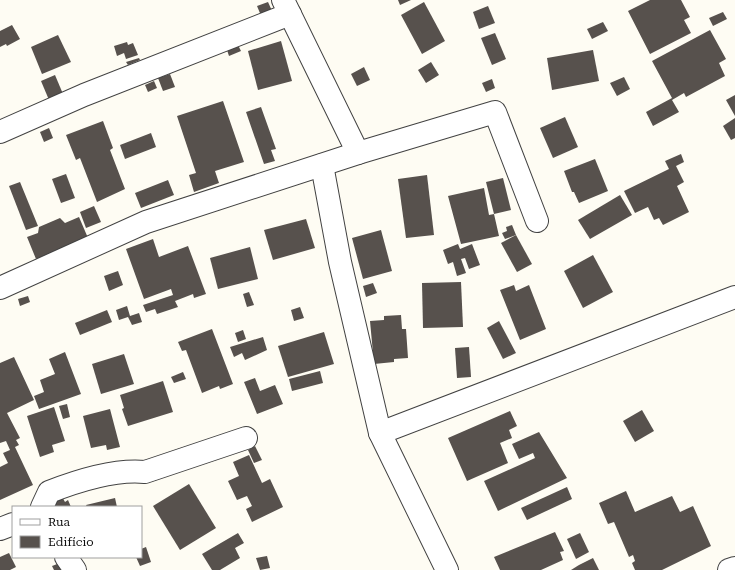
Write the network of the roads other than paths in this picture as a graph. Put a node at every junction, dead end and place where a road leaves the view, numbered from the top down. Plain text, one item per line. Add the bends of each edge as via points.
1 (286, 7) edge
2 (0, 132) edge
3 (358, 153) junction
4 (322, 165) junction
5 (537, 221) dead end
6 (0, 288) edge
7 (735, 297) edge
8 (380, 433) junction
9 (246, 438) dead end
10 (42, 506) edge
11 (12, 524) edge
12 (0, 529) edge
13 (67, 558) edge
14 (735, 568) edge
15 (74, 570) edge
16 (447, 570) edge
17 (729, 570) edge

1 - 2 street
1 - 3 street
3 - 4 street
3 - 5 street via 495,112
4 - 6 street via 146,222
4 - 8 street via 340,262
7 - 8 street
8 - 16 street
9 - 10 street via 145,472 131,471 71,483 49,492
11 - 12 street
13 - 15 street
14 - 17 street

